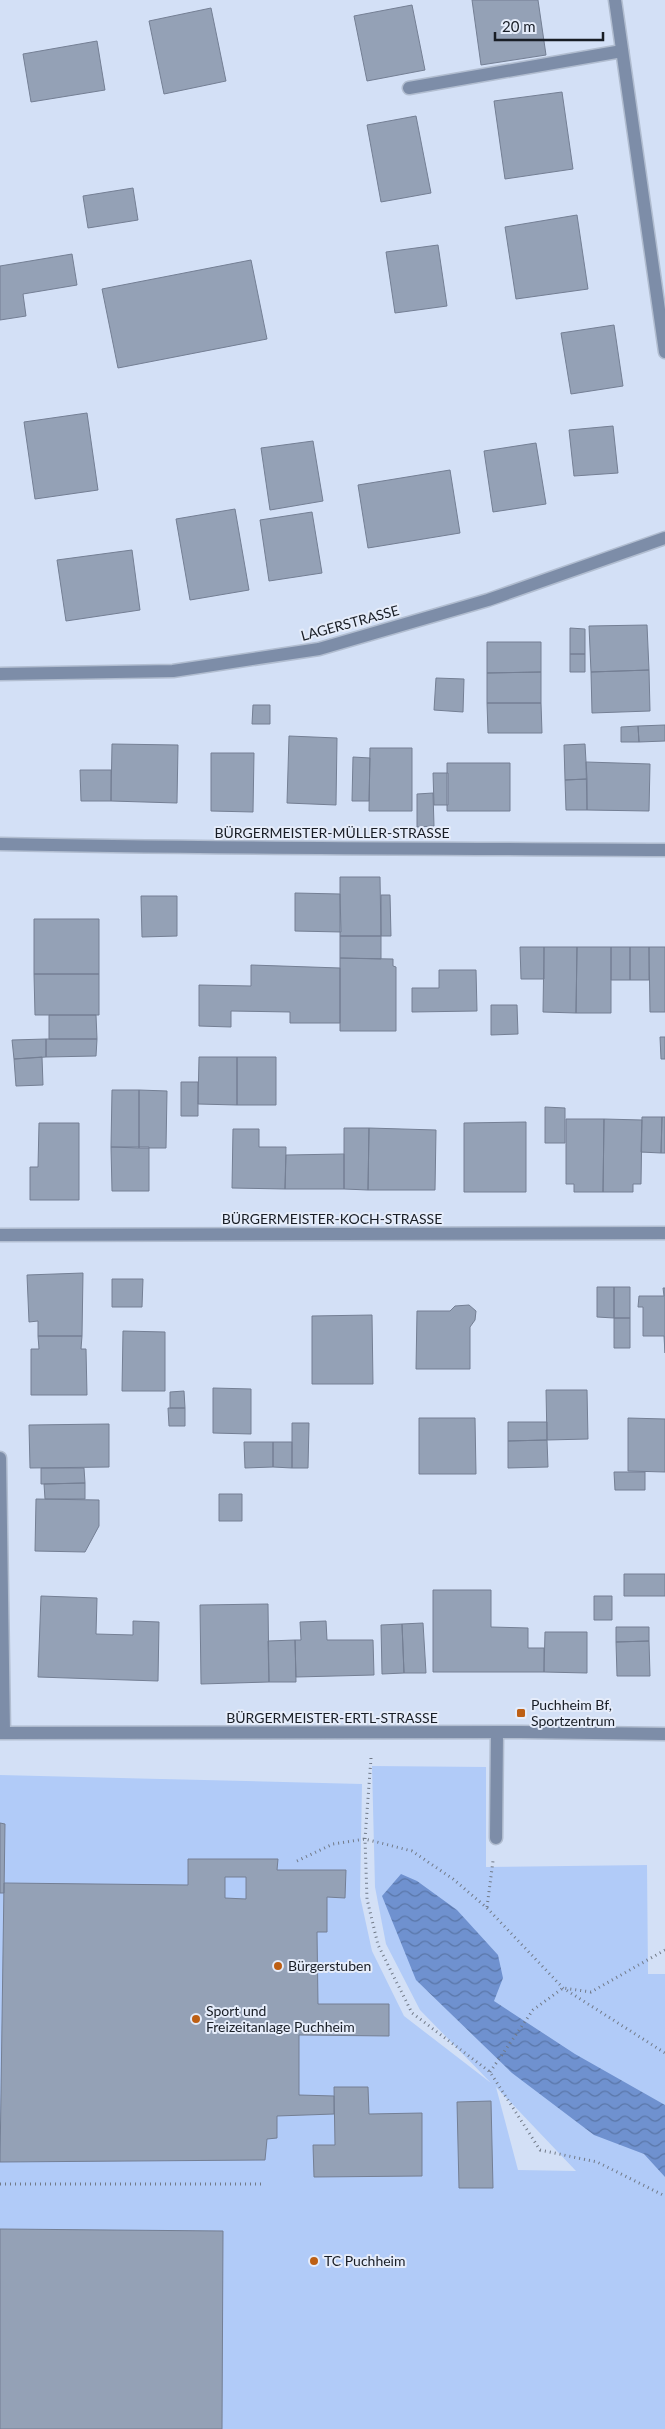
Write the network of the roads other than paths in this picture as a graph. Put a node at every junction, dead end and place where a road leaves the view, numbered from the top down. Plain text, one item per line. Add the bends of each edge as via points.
1 (615, 0) edge
2 (622, 51) junction
3 (409, 88) dead end
4 (665, 352) edge
5 (665, 538) edge
6 (0, 674) edge
7 (0, 844) edge
8 (665, 850) edge
9 (665, 1233) edge
10 (0, 1235) edge
11 (0, 1458) edge
12 (498, 1732) junction
13 (2, 1733) edge
14 (665, 1734) edge
15 (496, 1838) road end

1 - 2 street
2 - 3 street
2 - 4 street
5 - 6 street, LAGERSTRASSE via 488,600 318,649 173,671
7 - 8 street, BÜRGERMEISTER-MÜLLER-STRASSE
9 - 10 street, BÜRGERMEISTER-KOCH-STRASSE
11 - 13 street
12 - 13 street, BÜRGERMEISTER-ERTL-STRASSE
12 - 14 street, BÜRGERMEISTER-ERTL-STRASSE
12 - 15 street

